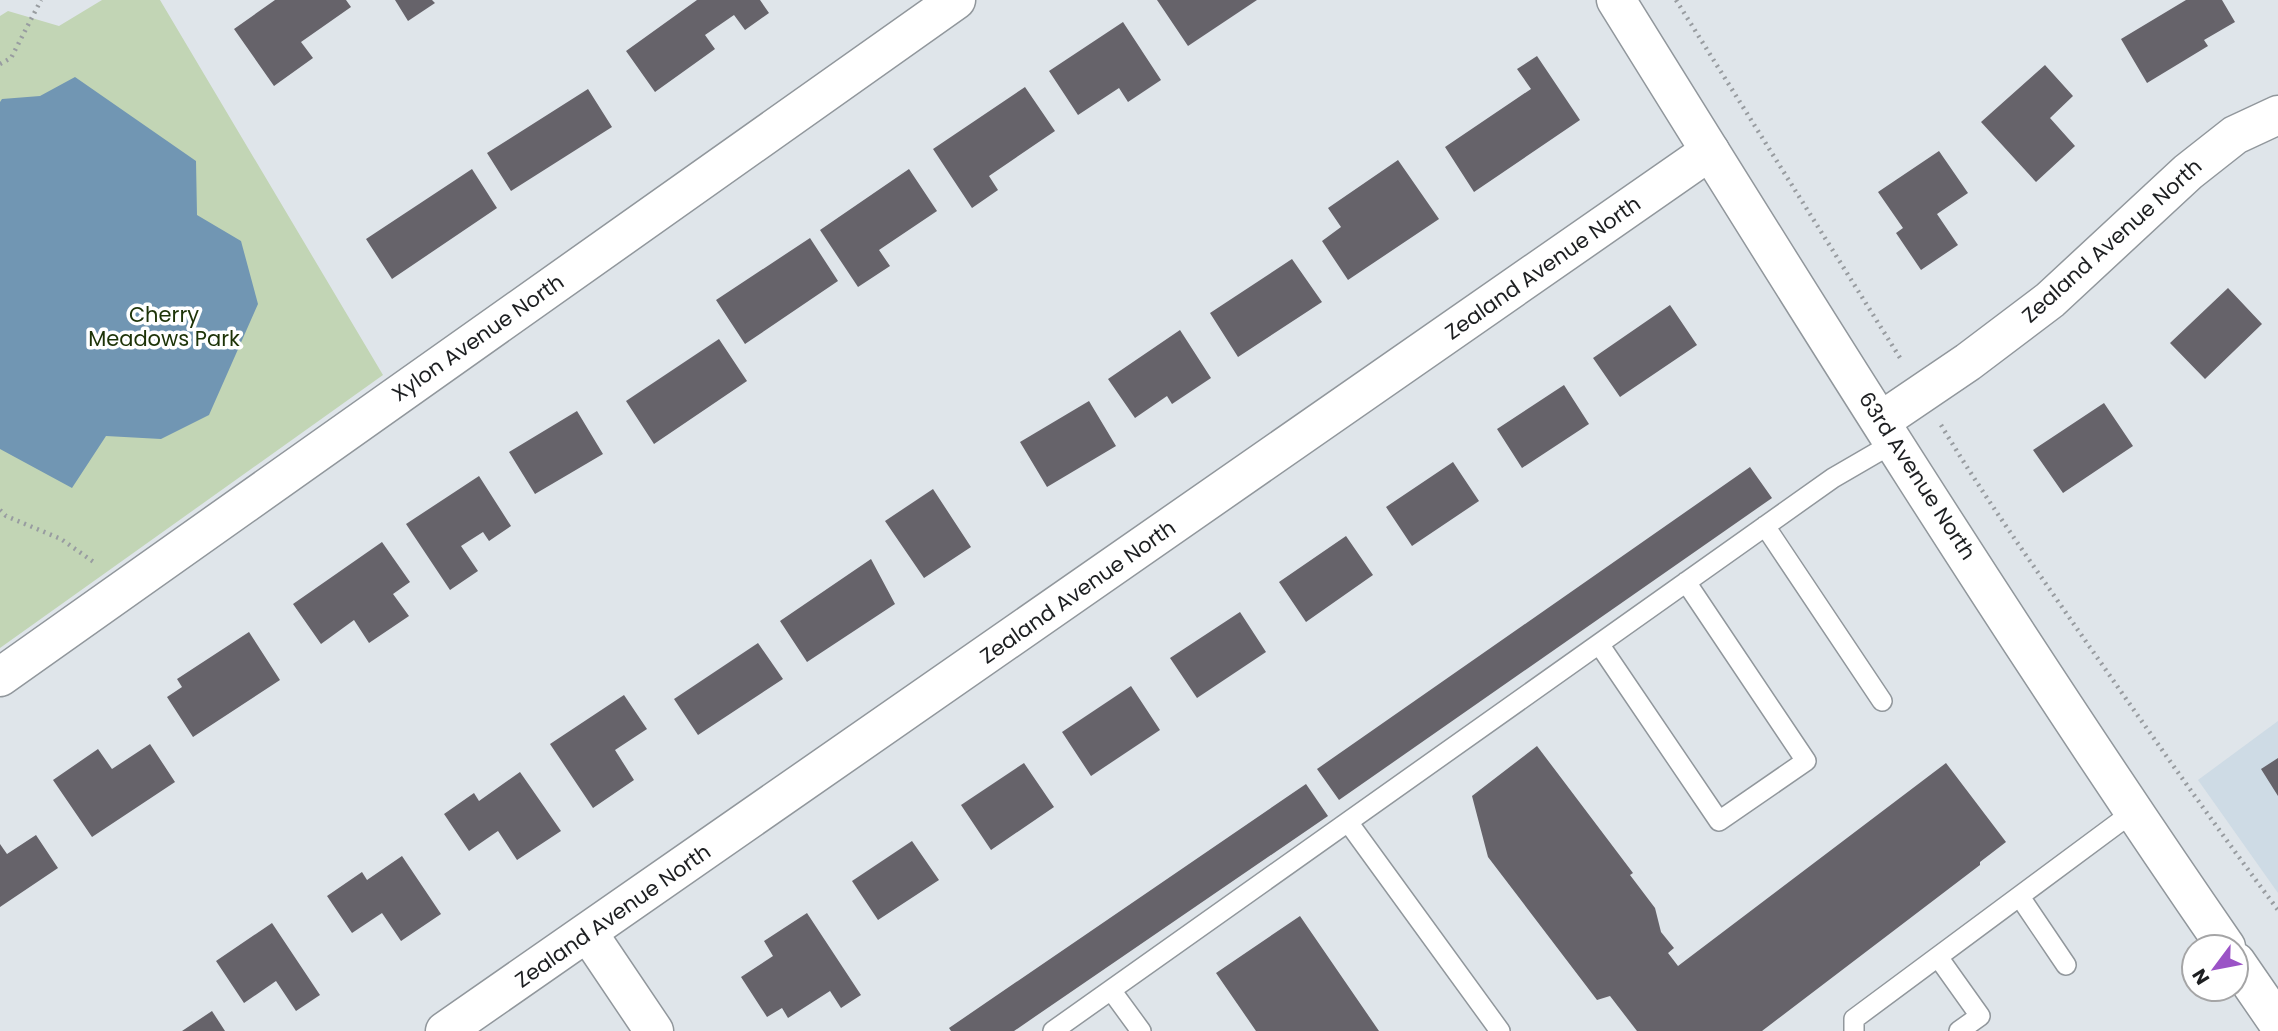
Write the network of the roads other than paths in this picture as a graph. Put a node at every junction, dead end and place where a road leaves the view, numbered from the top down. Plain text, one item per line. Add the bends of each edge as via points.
1 (956, 0) edge
2 (1616, 0) edge
3 (2278, 116) edge
4 (1710, 151) junction
5 (1888, 431) junction
6 (1765, 526) junction
7 (1686, 582) junction
8 (1600, 644) junction
9 (0, 677) edge
10 (1882, 701) dead end
11 (2133, 812) junction
12 (1348, 822) junction
13 (2020, 897) junction
14 (588, 933) junction
15 (2216, 933) edge
16 (1938, 957) junction
17 (2066, 965) dead end
18 (2250, 982) edge
19 (1111, 990) junction
20 (2278, 1023) edge
21 (445, 1031) edge
22 (654, 1031) edge
23 (1053, 1031) edge
24 (1141, 1031) edge
25 (1500, 1031) edge
26 (1854, 1031) edge
27 (1959, 1031) edge

1 - 9 street, Xylon Avenue North
2 - 4 street, 63rd Avenue North
3 - 5 street, Zealand Avenue North via 2216,149 2050,300 1922,393
4 - 5 street, 63rd Avenue North
4 - 14 street, Zealand Avenue North
5 - 6 lane via 1833,478
5 - 11 street, 63rd Avenue North
6 - 7 lane
6 - 10 lane
7 - 8 lane
7 - 8 lane via 1806,761 1719,821
8 - 12 lane
11 - 13 lane
11 - 15 street, 63rd Avenue North
12 - 19 lane
12 - 25 lane
13 - 16 lane
13 - 17 lane
14 - 21 street, Zealand Avenue North
14 - 22 street
16 - 26 lane via 1854,1019
16 - 27 lane via 1980,1016
18 - 20 street
19 - 23 lane
19 - 24 lane

